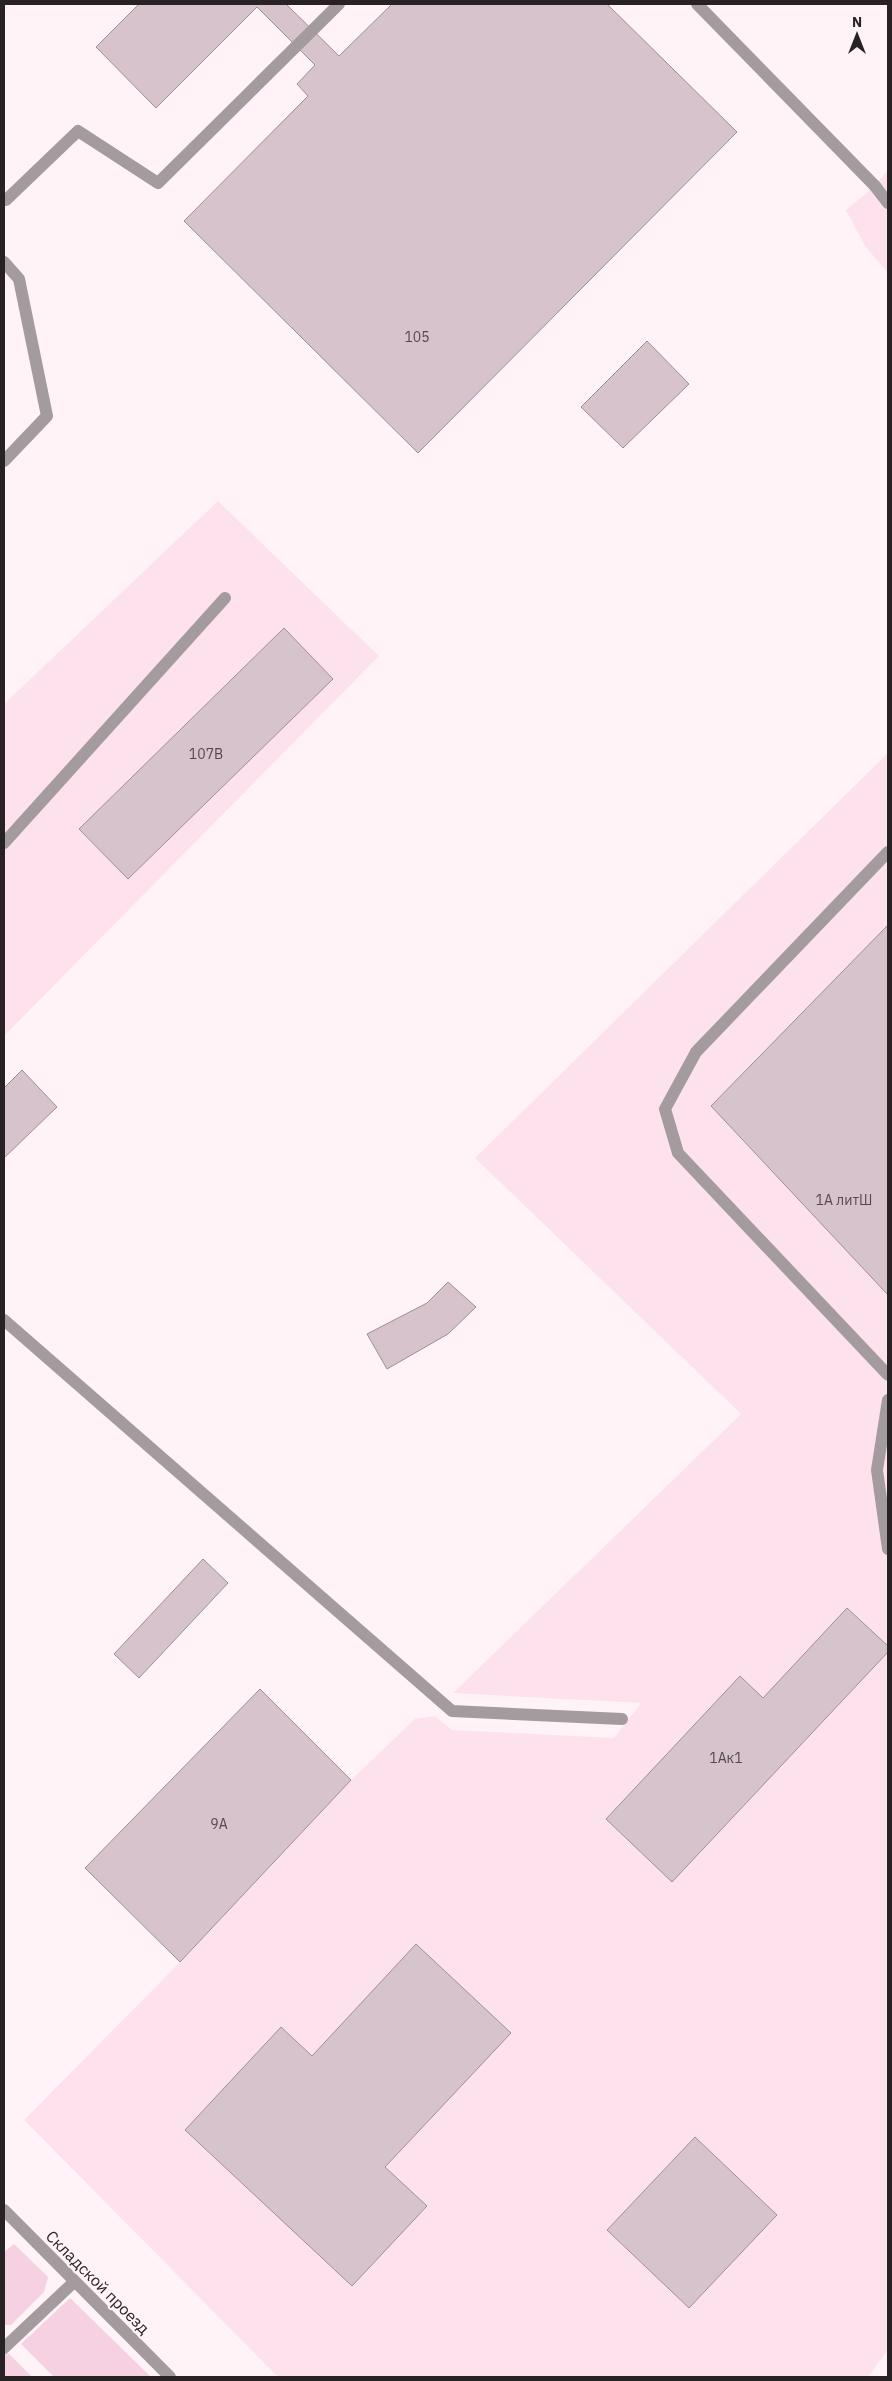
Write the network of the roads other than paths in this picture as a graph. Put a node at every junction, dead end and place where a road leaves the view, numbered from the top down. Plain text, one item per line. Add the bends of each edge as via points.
1 (339, 4) edge
2 (697, 4) edge
3 (6, 200) dead end
4 (888, 203) edge
5 (4, 262) edge
6 (4, 461) edge
7 (225, 598) dead end
8 (4, 843) edge
9 (888, 852) edge
10 (4, 1320) edge
11 (888, 1375) edge
12 (888, 1400) edge
13 (888, 1550) edge
14 (622, 1719) dead end
15 (4, 2210) edge
16 (74, 2282) junction
17 (4, 2348) edge
18 (170, 2377) edge

1 - 3 street via 158,183 78,131
2 - 4 street
5 - 6 street via 19,279 47,416
7 - 8 street
9 - 11 street via 696,1052 665,1109 678,1153
10 - 14 street via 452,1711
12 - 13 street via 877,1470
15 - 16 street, Складской проезд
16 - 17 street
16 - 18 street, Складской проезд

